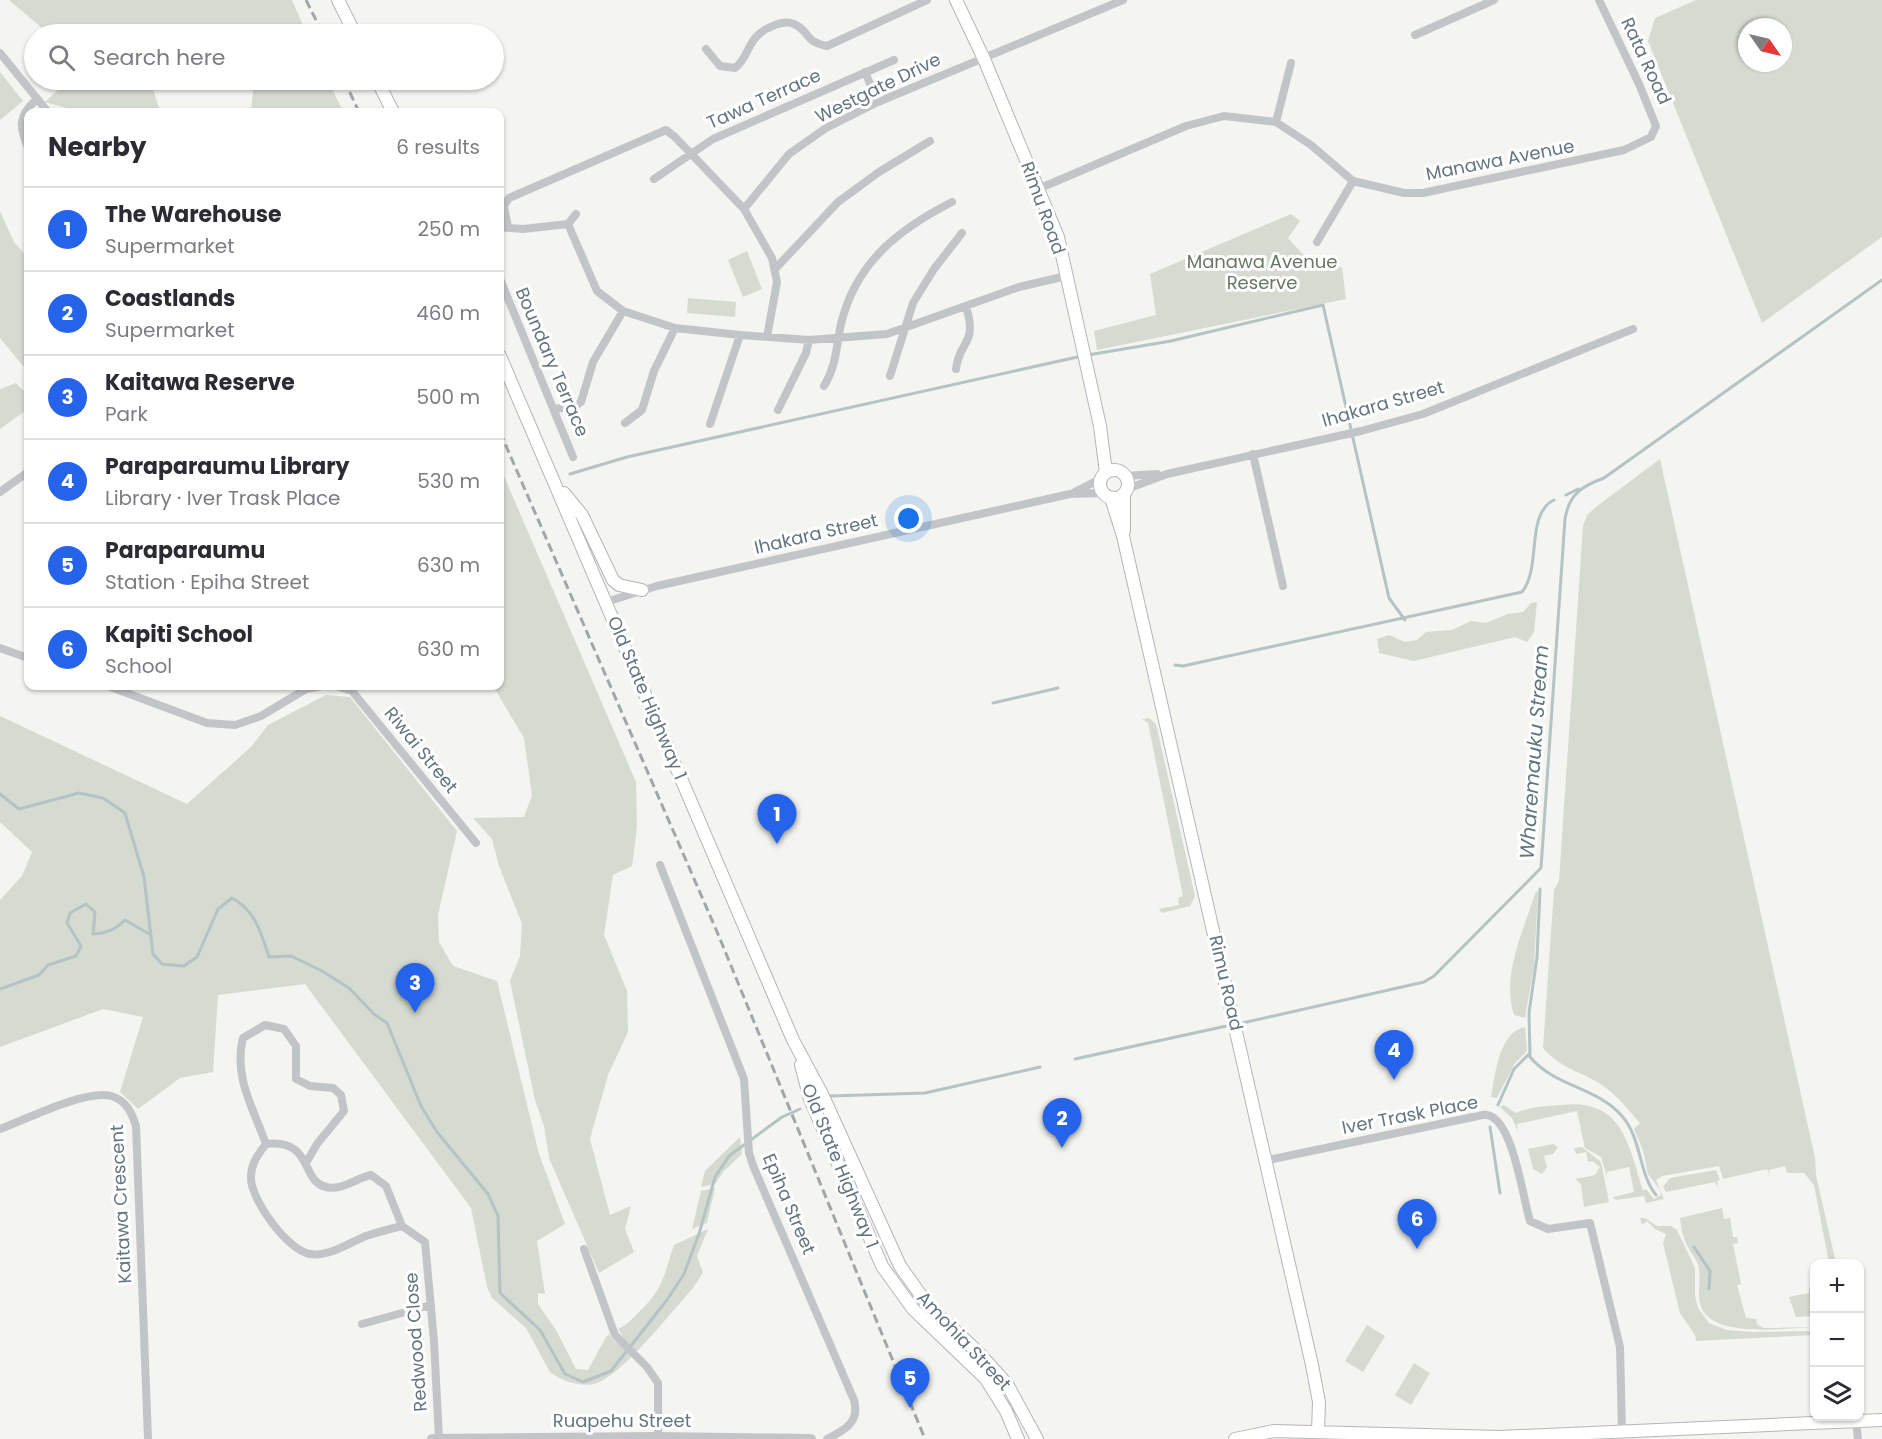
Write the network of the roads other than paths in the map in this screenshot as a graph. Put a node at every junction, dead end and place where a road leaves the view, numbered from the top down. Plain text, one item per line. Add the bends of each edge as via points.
1 (338, 0) edge
2 (927, 0) edge
3 (956, 0) edge
4 (1123, 0) edge
5 (1494, 0) edge
6 (1599, 0) edge
7 (350, 24) edge
8 (1415, 35) dead end
9 (706, 49) dead end
10 (0, 53) edge
11 (984, 59) junction
12 (894, 60) dead end
13 (1291, 63) dead end
14 (865, 72) junction
15 (24, 84) edge
16 (28, 90) edge
17 (382, 90) edge
18 (36, 100) junction
19 (878, 102) junction
20 (27, 108) edge
21 (44, 108) edge
22 (391, 108) edge
23 (24, 113) edge
24 (1276, 122) junction
25 (1651, 137) joint
26 (24, 138) edge
27 (930, 141) dead end
28 (690, 155) junction
29 (654, 179) dead end
30 (1353, 180) junction
31 (1038, 189) junction
32 (952, 202) dead end
33 (744, 209) junction
34 (576, 214) dead end
35 (568, 224) junction
36 (504, 227) edge
37 (962, 233) dead end
38 (1317, 243) dead end
39 (776, 268) junction
40 (1066, 276) junction
41 (504, 288) edge
42 (966, 306) junction
43 (623, 311) junction
44 (675, 328) junction
45 (906, 328) junction
46 (1633, 329) dead end
47 (740, 335) junction
48 (767, 337) junction
49 (839, 339) junction
50 (809, 340) junction
51 (504, 365) edge
52 (956, 369) dead end
53 (890, 376) dead end
54 (824, 386) dead end
55 (555, 409) junction
56 (778, 410) dead end
57 (625, 423) dead end
58 (710, 424) dead end
59 (1253, 454) junction
60 (573, 457) dead end
61 (24, 475) edge
62 (1117, 480) junction
63 (554, 481) junction
64 (0, 492) edge
65 (1070, 494) junction
66 (1107, 495) junction
67 (1124, 536) junction
68 (1283, 586) dead end
69 (642, 590) junction
70 (606, 602) junction
71 (0, 648) edge
72 (24, 657) edge
73 (119, 690) edge
74 (304, 690) edge
75 (349, 690) edge
76 (476, 843) dead end
77 (660, 865) dead end
78 (818, 1101) junction
79 (0, 1129) edge
80 (266, 1144) junction
81 (1268, 1160) junction
82 (306, 1163) junction
83 (873, 1211) joint
84 (402, 1226) junction
85 (584, 1250) dead end
86 (896, 1288) joint
87 (431, 1305) junction
88 (362, 1324) dead end
89 (1882, 1420) edge
90 (1856, 1422) junction
91 (1622, 1433) junction
92 (1317, 1435) edge
93 (1693, 1435) edge
94 (658, 1437) junction
95 (1499, 1438) edge
96 (148, 1439) edge
97 (432, 1439) edge
98 (439, 1439) edge
99 (811, 1439) edge
100 (827, 1439) edge
101 (1018, 1439) edge
102 (1037, 1439) edge
103 (1235, 1439) edge
104 (1858, 1439) edge

1 - 7 main road
2 - 9 street via 827,46 814,44 790,22 780,23 756,37 735,68 720,66
3 - 11 main road, Rimu Road
4 - 11 street, Westgate Drive
5 - 8 street
6 - 25 street, Rata Road via 1654,118 1656,126
10 - 15 street
11 - 19 street, Westgate Drive
11 - 31 main road, Rimu Road
12 - 14 street, Tawa Terrace
13 - 24 street
14 - 19 street
14 - 28 street, Tawa Terrace via 713,139
16 - 18 street
17 - 22 main road
18 - 20 street
18 - 21 street
19 - 33 street, Westgate Drive via 826,128 789,154
23 - 26 street
24 - 30 street, Manawa Avenue
24 - 31 street, Manawa Avenue via 1245,116 1211,117
25 - 30 street, Manawa Avenue via 1597,158 1423,193 1404,193
27 - 39 street via 838,202
28 - 29 street, Tawa Terrace
28 - 33 street
28 - 36 street via 666,130 509,198 504,206
30 - 38 street
31 - 40 main road, Rimu Road via 1058,237
32 - 49 street via 914,222 878,254 849,300
33 - 39 street
34 - 35 street
35 - 36 street
35 - 43 street via 597,291
37 - 45 street via 913,303
39 - 48 street
40 - 42 street
40 - 62 main road, Rimu Road via 1100,426
41 - 55 street, Boundary Terrace
42 - 45 street
42 - 52 street via 970,335
43 - 44 street
43 - 55 street via 593,362 581,402
44 - 47 street
44 - 57 street via 654,371 642,410
45 - 49 street
45 - 53 street
46 - 59 street, Ihakara Street via 1423,414
47 - 48 street
47 - 58 street
48 - 50 street
49 - 50 street
49 - 54 street via 833,369
50 - 56 street
51 - 63 main road, Old State Highway 1
55 - 60 street, Boundary Terrace
59 - 62 street, Ihakara Street via 1167,474
59 - 68 street
61 - 64 street
62 - 65 street, Ihakara Street
62 - 66 main road
62 - 66 main road, Rimu Road
62 - 67 main road, Rimu Road
63 - 69 main road via 582,515 613,580
63 - 70 main road, Old State Highway 1
65 - 66 street, Ihakara Street
65 - 69 street, Ihakara Street
66 - 67 main road, Rimu Road
67 - 81 main road, Rimu Road
69 - 70 street, Ihakara Street
70 - 78 main road, Old State Highway 1
71 - 72 street
73 - 74 street via 207,723 236,725 261,716
75 - 76 street, Riwai Street
77 - 100 street, Epiha Street via 744,1079 749,1153 854,1400 854,1420
78 - 83 main road, Old State Highway 1
78 - 86 main road, Old State Highway 1 via 871,1244
79 - 96 street, Kaitawa Crescent via 103,1094 131,1110 136,1126
80 - 82 street via 288,1145
80 - 82 street via 246,1097 240,1051 243,1038 265,1024 284,1029 296,1046 296,1079 310,1086 333,1088 341,1095 344,1111
80 - 84 street via 253,1162 250,1177 254,1194 288,1242 309,1254 332,1252 369,1235
81 - 91 street, Iver Trask Place via 1487,1115 1498,1121 1507,1134 1530,1221 1548,1229 1590,1223 1620,1347
81 - 92 main road, Rimu Road via 1319,1402
82 - 84 street via 316,1183 327,1188 371,1175 386,1186
83 - 102 main road, Amohia Street via 912,1285 1007,1384
84 - 87 street, Redwood Close via 424,1242
85 - 94 street via 618,1339 658,1383
86 - 101 main road, Amohia Street via 986,1379
87 - 88 street
87 - 98 street, Redwood Close
89 - 90 main road
90 - 93 main road
90 - 104 street
91 - 93 main road
91 - 95 main road
92 - 95 main road
92 - 103 main road via 1274,1431
94 - 98 street, Ruapehu Street
94 - 99 street, Ruapehu Street
97 - 98 street, Ruapehu Street

